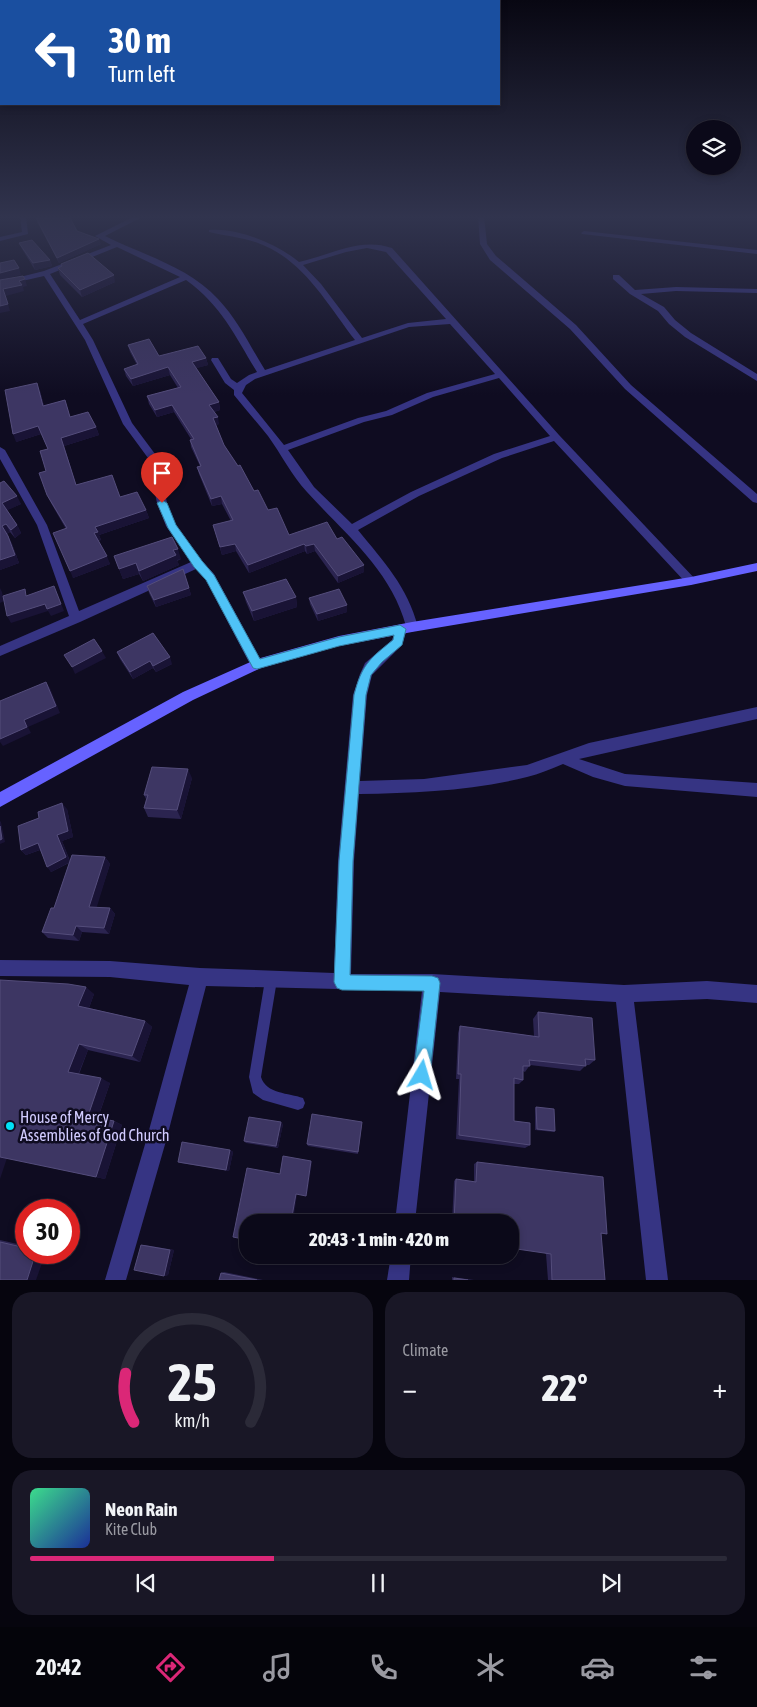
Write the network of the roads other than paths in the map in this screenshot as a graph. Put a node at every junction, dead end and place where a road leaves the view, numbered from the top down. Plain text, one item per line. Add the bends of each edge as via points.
1 (35, 276) edge
2 (48, 276) edge
3 (181, 276) edge
4 (310, 276) edge
5 (412, 276) edge
6 (514, 276) edge
7 (616, 277) dead end
8 (186, 278) junction
9 (0, 284) edge
10 (757, 291) edge
11 (634, 292) junction
12 (452, 321) junction
13 (79, 323) junction
14 (359, 340) junction
15 (215, 360) dead end
16 (262, 373) junction
17 (501, 375) junction
18 (757, 378) edge
19 (238, 388) junction
20 (556, 437) junction
21 (0, 450) edge
22 (282, 450) junction
23 (757, 500) edge
24 (351, 529) junction
25 (198, 564) junction
26 (757, 567) edge
27 (691, 581) junction
28 (76, 619) junction
29 (406, 628) junction
30 (0, 651) edge
31 (257, 664) junction
32 (757, 713) edge
33 (563, 758) junction
34 (353, 788) junction
35 (757, 790) edge
36 (0, 800) edge
37 (0, 968) edge
38 (200, 977) junction
39 (271, 980) junction
40 (342, 982) junction
41 (432, 983) junction
42 (624, 994) junction
43 (757, 994) edge
44 (298, 1102) dead end
45 (406, 1214) edge
46 (400, 1264) edge
47 (115, 1280) edge
48 (398, 1280) edge
49 (656, 1280) edge

1 - 9 street
2 - 13 street
3 - 8 street
4 - 14 street
5 - 12 street
6 - 23 street via 560,315 628,387
7 - 11 street
8 - 13 street
8 - 16 street via 214,299
10 - 11 street via 700,288
11 - 18 street via 661,309 688,335
12 - 14 street via 408,325
12 - 17 street
13 - 25 street via 128,424 153,458 162,503 171,526
14 - 16 street
15 - 19 street via 228,381
16 - 19 street via 246,380
17 - 20 street
17 - 22 street via 430,395 389,413 360,420
19 - 22 street via 239,397
20 - 24 street via 498,456 415,494
20 - 27 street
21 - 28 street via 42,525
22 - 24 street via 316,496
24 - 29 street via 390,578 406,605
25 - 28 street
25 - 31 street via 210,577
26 - 27 street
27 - 29 street
28 - 30 street
29 - 31 street via 331,643
29 - 34 street via 398,642 378,658 366,674 360,695
31 - 36 street via 188,696
32 - 33 street via 589,749
33 - 34 street via 527,771 474,780 424,786
33 - 35 street via 625,780
34 - 40 street via 346,861
37 - 38 street via 110,969
38 - 39 street
38 - 47 street
39 - 40 street
39 - 44 lane via 255,1077 258,1088 268,1095
40 - 41 street
41 - 42 street
41 - 45 street
42 - 43 street via 707,990
42 - 49 street
46 - 48 street

